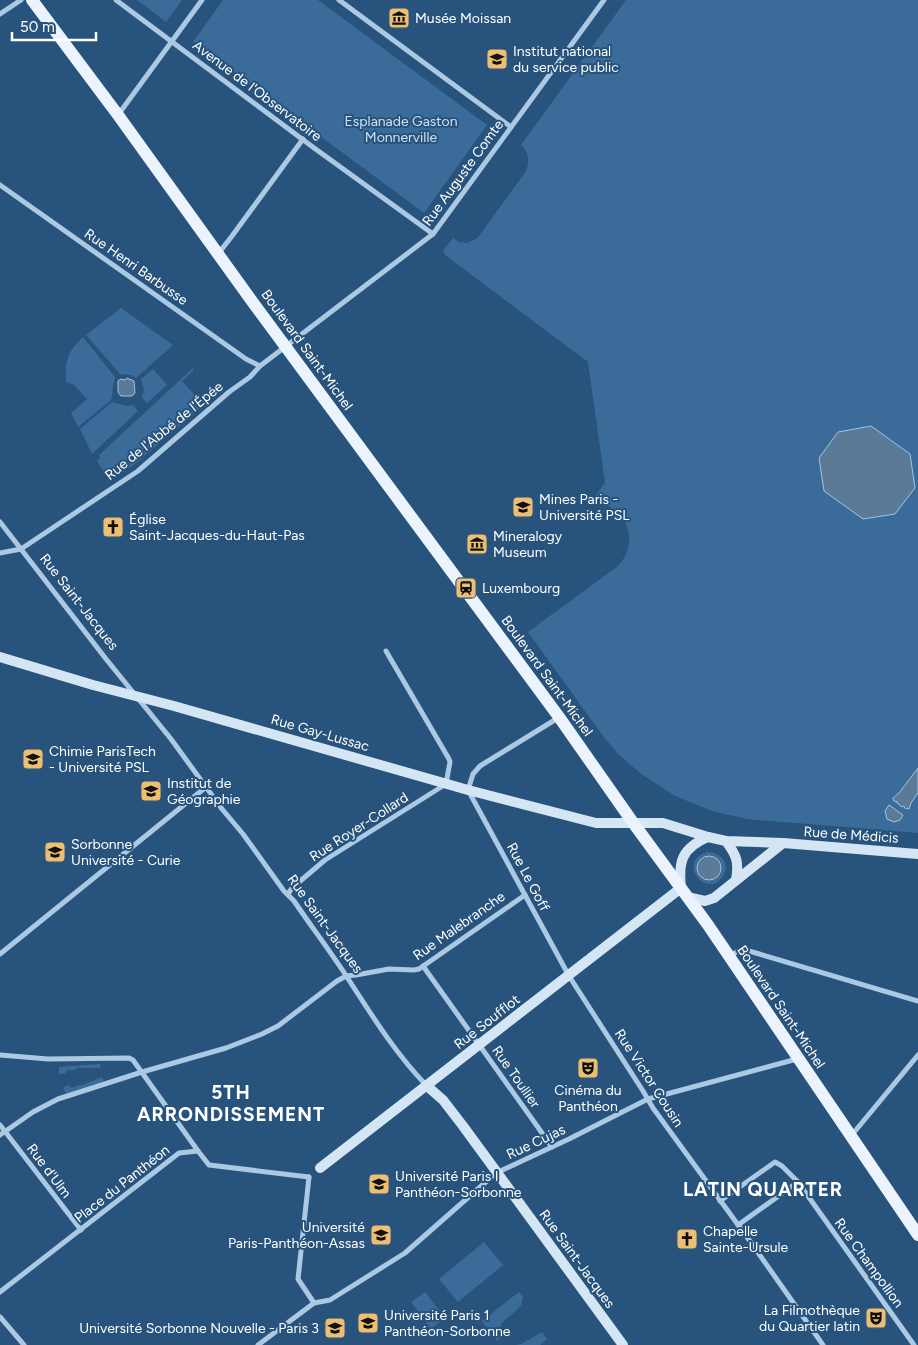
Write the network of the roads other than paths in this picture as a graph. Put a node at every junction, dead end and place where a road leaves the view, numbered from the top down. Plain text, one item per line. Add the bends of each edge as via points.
1 (21, 0) edge
2 (32, 0) edge
3 (116, 0) edge
4 (202, 0) edge
5 (339, 0) edge
6 (604, 0) edge
7 (0, 14) edge
8 (172, 41) junction
9 (118, 115) junction
10 (511, 127) junction
11 (303, 139) junction
12 (0, 185) edge
13 (433, 234) junction
14 (217, 254) junction
15 (286, 347) junction
16 (260, 366) junction
17 (0, 522) edge
18 (21, 549) junction
19 (0, 553) edge
20 (386, 651) dead end
21 (0, 657) edge
22 (135, 696) junction
23 (559, 717) junction
24 (446, 784) junction
25 (206, 787) junction
26 (468, 790) junction
27 (634, 824) junction
28 (708, 838) junction
29 (726, 841) junction
30 (783, 843) junction
31 (918, 854) edge
32 (736, 880) junction
33 (684, 892) junction
34 (288, 894) junction
35 (524, 895) junction
36 (0, 954) edge
37 (729, 957) junction
38 (423, 966) junction
39 (346, 976) junction
40 (569, 976) junction
41 (918, 1001) edge
42 (479, 1045) junction
43 (0, 1055) edge
44 (918, 1056) edge
45 (799, 1059) junction
46 (142, 1072) junction
47 (427, 1086) junction
48 (648, 1099) junction
49 (0, 1125) edge
50 (2, 1133) edge
51 (851, 1136) junction
52 (552, 1147) junction
53 (198, 1151) junction
54 (320, 1168) joint
55 (496, 1173) junction
56 (310, 1177) junction
57 (798, 1182) junction
58 (720, 1200) junction
59 (738, 1225) junction
60 (81, 1230) junction
61 (918, 1235) edge
62 (0, 1292) edge
63 (314, 1303) junction
64 (0, 1317) edge
65 (24, 1345) edge
66 (258, 1345) edge
67 (623, 1345) edge
68 (823, 1345) edge
69 (914, 1345) edge

1 - 7 street
2 - 9 main road, Boulevard Saint-Michel
3 - 8 street, Avenue de l'Observatoire
4 - 8 street
5 - 10 street
6 - 10 street, Rue Auguste Comte
8 - 9 street
8 - 11 street, Avenue de l'Observatoire
9 - 14 main road, Boulevard Saint-Michel
10 - 13 street, Rue Auguste Comte
11 - 13 street, Avenue de l'Observatoire
11 - 14 street
12 - 16 street, Rue Henri Barbusse
13 - 15 street, Rue Auguste Comte
14 - 15 main road, Boulevard Saint-Michel
15 - 16 street, Rue de l'Abbé de l'Épée
15 - 23 main road, Boulevard Saint-Michel
16 - 18 street, Rue de l'Abbé de l'Épée via 138,470
17 - 18 street, Rue Saint-Jacques
18 - 19 street, Rue de l'Abbé de l'Épée
18 - 22 street, Rue Saint-Jacques
20 - 24 street via 449,759
21 - 22 street, Rue Gay-Lussac
22 - 24 street, Rue Gay-Lussac
22 - 25 street, Rue Saint-Jacques
23 - 26 street via 480,766 473,774
23 - 27 main road, Boulevard Saint-Michel
24 - 26 street, Rue Gay-Lussac
24 - 34 street, Rue Royer-Collard via 325,860
25 - 34 street, Rue Saint-Jacques
25 - 36 street
26 - 27 street, Rue Gay-Lussac via 596,823
26 - 35 street, Rue Le Goff
27 - 28 street, Rue Gay-Lussac via 663,823
27 - 33 main road, Boulevard Saint-Michel
28 - 29 street
28 - 33 street via 697,842 685,854 680,866
29 - 30 street, Rue de Médicis
29 - 32 street via 738,864
30 - 31 street, Rue de Médicis
30 - 32 street
32 - 33 street via 710,900
33 - 37 main road, Boulevard Saint-Michel
33 - 40 street, Rue Soufflot
34 - 39 street, Rue Saint-Jacques
35 - 38 street, Rue Malebranche
35 - 40 street, Rue Le Goff
37 - 41 street via 738,951 749,951
37 - 45 main road, Boulevard Saint-Michel
38 - 39 street, Rue Malebranche via 414,970 389,969
38 - 42 street, Rue Toullier
39 - 46 street via 271,1030 226,1048
39 - 47 street, Rue Saint-Jacques via 373,1018
40 - 42 street, Rue Soufflot
40 - 48 street, Rue Victor Cousin
42 - 47 street, Rue Soufflot
42 - 52 street, Rue Toullier
43 - 46 street via 48,1059 129,1058
44 - 51 street
45 - 48 street, Rue Cujas
45 - 51 main road, Boulevard Saint-Michel
46 - 50 street via 58,1099
46 - 53 street
47 - 54 street, Rue Soufflot
47 - 55 street, Rue Saint-Jacques via 443,1100
48 - 52 street, Rue Cujas
48 - 58 street, Rue Victor Cousin
49 - 50 street, Rue d'Ulm
50 - 60 street, Rue d'Ulm
51 - 61 main road, Boulevard Saint-Michel
52 - 55 street, Rue Cujas
53 - 56 street via 209,1165
53 - 60 street, Place du Panthéon via 178,1153
54 - 56 street, Rue Soufflot
55 - 63 street, Rue Cujas via 405,1253 330,1300
55 - 67 street, Rue Saint-Jacques
56 - 63 street via 298,1279
57 - 58 street, Rue Champollion via 775,1162
57 - 59 street
57 - 69 street, Rue Champollion
58 - 59 street, Rue Victor Cousin
59 - 68 street, Rue Victor Cousin
60 - 62 street, Place du Panthéon
63 - 66 street
64 - 65 street

